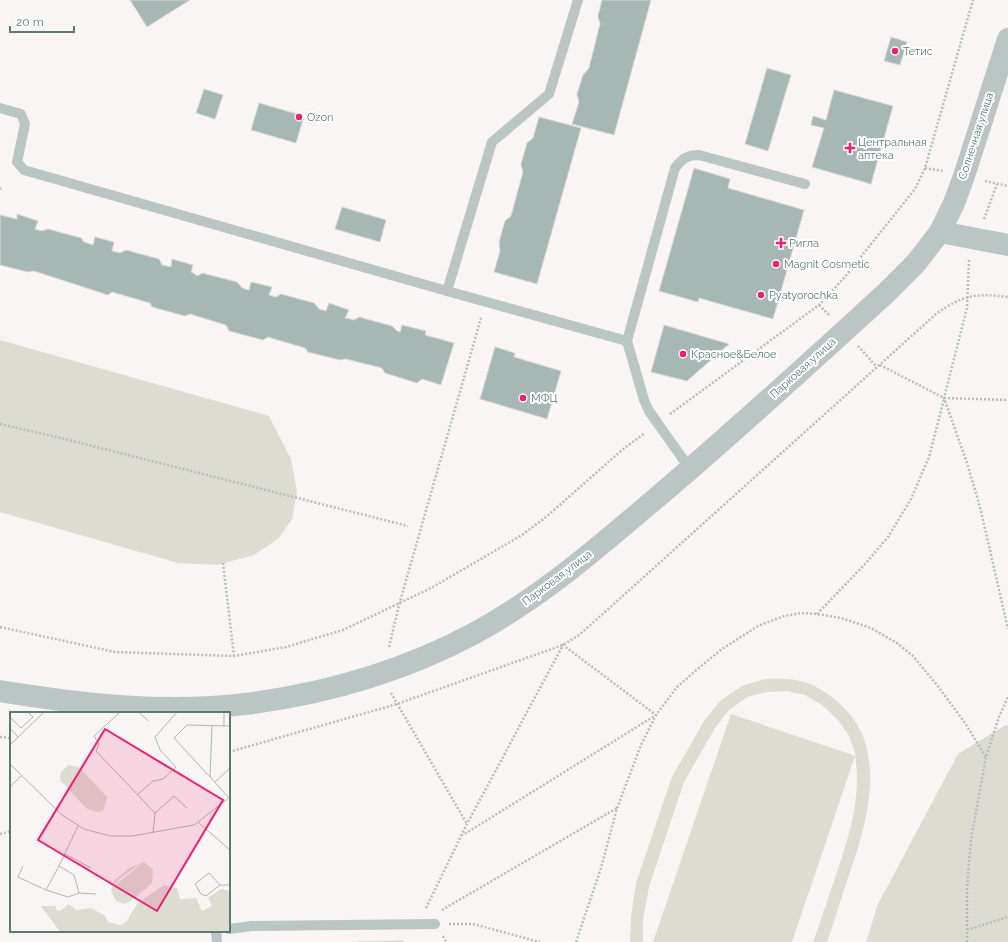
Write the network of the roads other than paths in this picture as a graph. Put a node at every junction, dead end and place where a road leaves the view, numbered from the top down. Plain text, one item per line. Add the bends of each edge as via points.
1 (578, 0) edge
2 (1008, 39) edge
3 (0, 108) edge
4 (805, 184) dead end
5 (940, 232) junction
6 (1008, 245) edge
7 (447, 291) junction
8 (627, 341) junction
9 (690, 470) junction
10 (0, 691) edge
11 (200, 710) edge
12 (435, 924) road end
13 (230, 929) edge
14 (216, 932) edge
15 (217, 942) edge

1 - 7 lane via 549,94 492,142
2 - 5 street, Солнечная улица via 964,176
3 - 7 lane via 21,114 25,124 17,162 24,170
4 - 8 lane via 699,155 690,155 681,160 675,168
5 - 6 street
5 - 9 street, Парковая улица via 916,263 886,293
7 - 8 lane
8 - 9 lane via 644,400 657,424
9 - 11 street, Парковая улица via 542,592 474,633 433,653 340,685 296,696
10 - 11 street, Парковая улица via 71,701
12 - 13 lane via 252,926
14 - 15 lane

